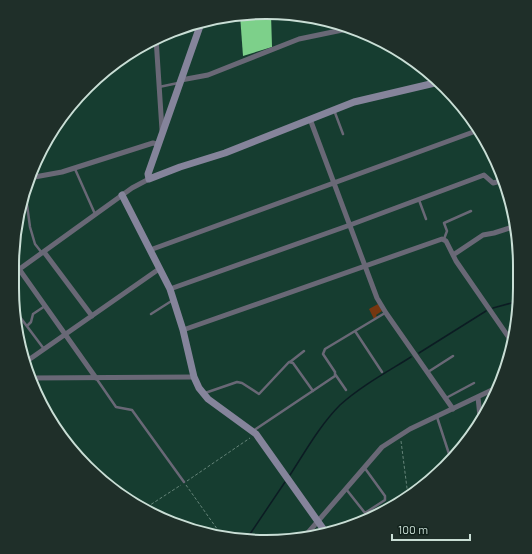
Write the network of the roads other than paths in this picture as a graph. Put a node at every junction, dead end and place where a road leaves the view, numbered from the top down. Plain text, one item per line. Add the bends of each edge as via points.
1 (199, 28) edge
2 (340, 30) edge
3 (156, 44) edge
4 (181, 81) junction
5 (433, 83) edge
6 (158, 87) junction
7 (334, 110) junction
8 (310, 119) junction
9 (162, 130) junction
10 (473, 132) edge
11 (343, 134) dead end
12 (157, 144) junction
13 (74, 168) junction
14 (36, 176) edge
15 (149, 179) junction
16 (498, 182) edge
17 (335, 183) junction
18 (122, 195) junction
19 (419, 199) junction
20 (27, 203) edge
21 (471, 212) dead end
22 (95, 214) junction
23 (426, 219) dead end
24 (350, 225) junction
25 (510, 228) edge
26 (444, 239) junction
27 (150, 250) junction
28 (43, 253) junction
29 (452, 255) junction
30 (364, 266) junction
31 (19, 269) joint
32 (159, 269) junction
33 (170, 289) junction
34 (173, 300) junction
35 (45, 306) junction
36 (386, 313) junction
37 (151, 314) dead end
38 (92, 316) junction
39 (21, 318) edge
40 (27, 326) junction
41 (183, 330) junction
42 (355, 331) junction
43 (65, 334) junction
44 (508, 336) edge
45 (44, 349) junction
46 (304, 351) dead end
47 (453, 356) dead end
48 (29, 359) edge
49 (289, 362) junction
50 (382, 372) dead end
51 (427, 372) junction
52 (335, 374) junction
53 (194, 377) junction
54 (36, 378) edge
55 (96, 378) junction
56 (474, 382) dead end
57 (346, 390) dead end
58 (491, 390) edge
59 (313, 391) junction
60 (203, 393) junction
61 (478, 396) junction
62 (446, 399) junction
63 (453, 409) junction
64 (480, 413) edge
65 (437, 416) junction
66 (254, 433) junction
67 (450, 453) edge
68 (364, 467) junction
69 (184, 482) road end
70 (346, 488) junction
71 (318, 521) junction
72 (323, 528) edge
73 (310, 531) edge

1 - 4 street
2 - 4 street via 299,39 208,75
3 - 6 street
4 - 6 lane
4 - 9 street
5 - 7 street via 354,102
6 - 9 street
7 - 8 street
7 - 11 lane
8 - 15 street via 225,153
8 - 17 street
9 - 12 street
10 - 17 street
12 - 13 street via 153,143
12 - 15 street via 148,174
13 - 14 street
13 - 22 lane
15 - 18 street
16 - 19 street via 493,183 484,175
17 - 24 street
17 - 27 street
18 - 22 street
18 - 27 street
19 - 23 lane
19 - 24 street
20 - 28 lane via 35,244
21 - 26 lane via 444,223 447,231
22 - 28 street
24 - 30 street
24 - 33 street
25 - 29 street via 483,235
26 - 29 street
26 - 30 street
27 - 32 street
28 - 31 street
28 - 38 street
29 - 44 street
30 - 36 street
30 - 41 street
31 - 35 street
32 - 33 street
32 - 38 street
33 - 34 street
34 - 37 lane
34 - 41 street
35 - 40 lane via 33,314
35 - 43 street
36 - 42 lane
36 - 51 street
38 - 43 street
39 - 40 lane
40 - 45 lane
41 - 53 street
42 - 50 lane
42 - 52 lane via 325,349 324,354
43 - 45 street
43 - 55 street
45 - 48 street
46 - 49 lane
47 - 51 lane
49 - 59 lane via 293,363
49 - 60 lane via 258,394 237,382
51 - 62 street
52 - 57 lane
52 - 59 lane
53 - 55 street
53 - 60 street
54 - 55 street
55 - 69 lane via 116,407 132,410
56 - 62 lane
58 - 61 street
59 - 66 lane
60 - 66 street
61 - 63 street
61 - 64 street
62 - 63 street
63 - 65 street
65 - 67 lane
65 - 68 street via 382,447
66 - 71 street
68 - 70 street
68 - 70 lane via 385,496 385,500 365,513
70 - 71 street
71 - 72 street
71 - 73 street

